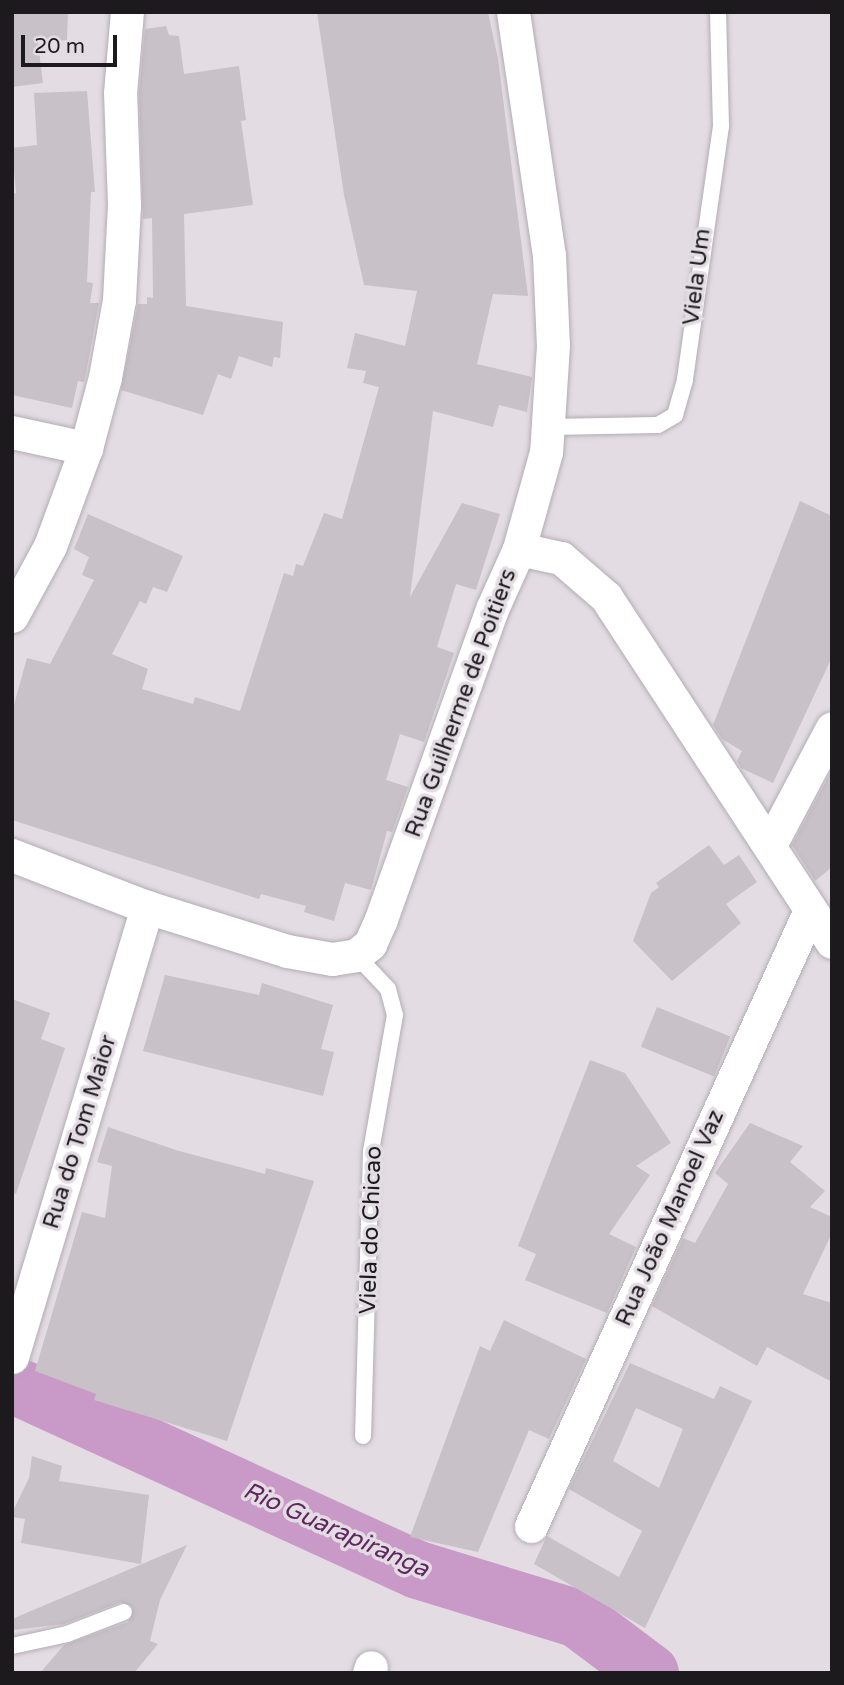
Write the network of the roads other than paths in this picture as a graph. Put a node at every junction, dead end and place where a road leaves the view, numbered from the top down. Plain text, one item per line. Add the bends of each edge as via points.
1 (127, 12) edge
2 (513, 12) edge
3 (718, 12) edge
4 (550, 427) junction
5 (12, 432) edge
6 (86, 448) junction
7 (519, 549) junction
8 (12, 615) edge
9 (832, 727) edge
10 (770, 845) junction
11 (12, 855) edge
12 (147, 907) junction
13 (810, 910) junction
14 (832, 942) edge
15 (356, 955) junction
16 (12, 1357) edge
17 (363, 1436) dead end
18 (531, 1526) dead end
19 (124, 1612) dead end
20 (12, 1646) edge

1 - 6 street via 120,93 124,205 119,300
2 - 4 street via 549,255
3 - 4 lane, Viela Um via 721,126 685,379 674,415 658,425
4 - 7 street via 540,484
5 - 6 street
6 - 8 street via 50,545
7 - 10 street, Rua Guilherme de Poitiers via 561,558 606,597
7 - 15 street, Rua Guilherme de Poitiers via 492,609 381,919 370,944
9 - 10 street
10 - 13 street, Rua Guilherme de Poitiers
11 - 12 street
12 - 15 street via 287,951 332,959
12 - 16 street, Rua do Tom Maior
13 - 14 street, Rua Guilherme de Poitiers
13 - 18 street, Rua João Manoel Vaz
15 - 17 lane, Viela do Chicao via 388,989 395,1015 371,1151
19 - 20 lane via 67,1634

